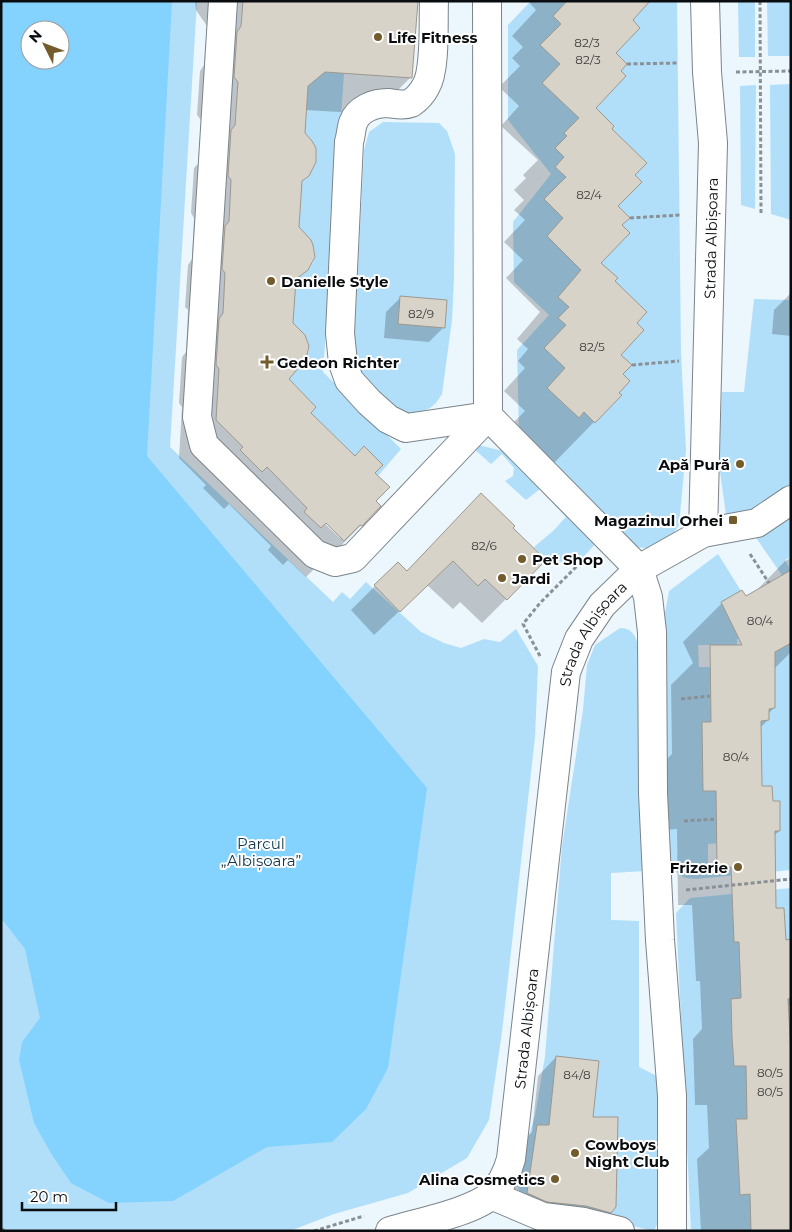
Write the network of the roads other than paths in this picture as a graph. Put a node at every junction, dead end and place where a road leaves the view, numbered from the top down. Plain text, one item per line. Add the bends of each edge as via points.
1 (223, 1) edge
2 (434, 1) edge
3 (487, 1) edge
4 (705, 1) edge
5 (488, 416) junction
6 (791, 500) edge
7 (703, 533) junction
8 (639, 569) junction
9 (491, 1195) junction
10 (390, 1231) edge
11 (620, 1231) edge
12 (672, 1231) edge

1 - 5 lane via 197,417 204,444 315,554 335,562 353,558
2 - 5 lane via 432,65 427,85 410,103 371,106 353,122 340,333 343,363 349,380 369,402 388,419 406,428
3 - 5 lane
4 - 7 lane, Strada Albișoara via 713,143
5 - 8 lane
6 - 7 lane via 756,523
7 - 8 lane, Strada Albișoara
8 - 9 lane, Strada Albișoara via 602,605 578,639 566,672 511,1159 505,1178
8 - 12 lane via 648,597 652,632 653,793 672,1096
9 - 10 lane, Strada Albișoara via 478,1205
9 - 11 lane via 543,1217

